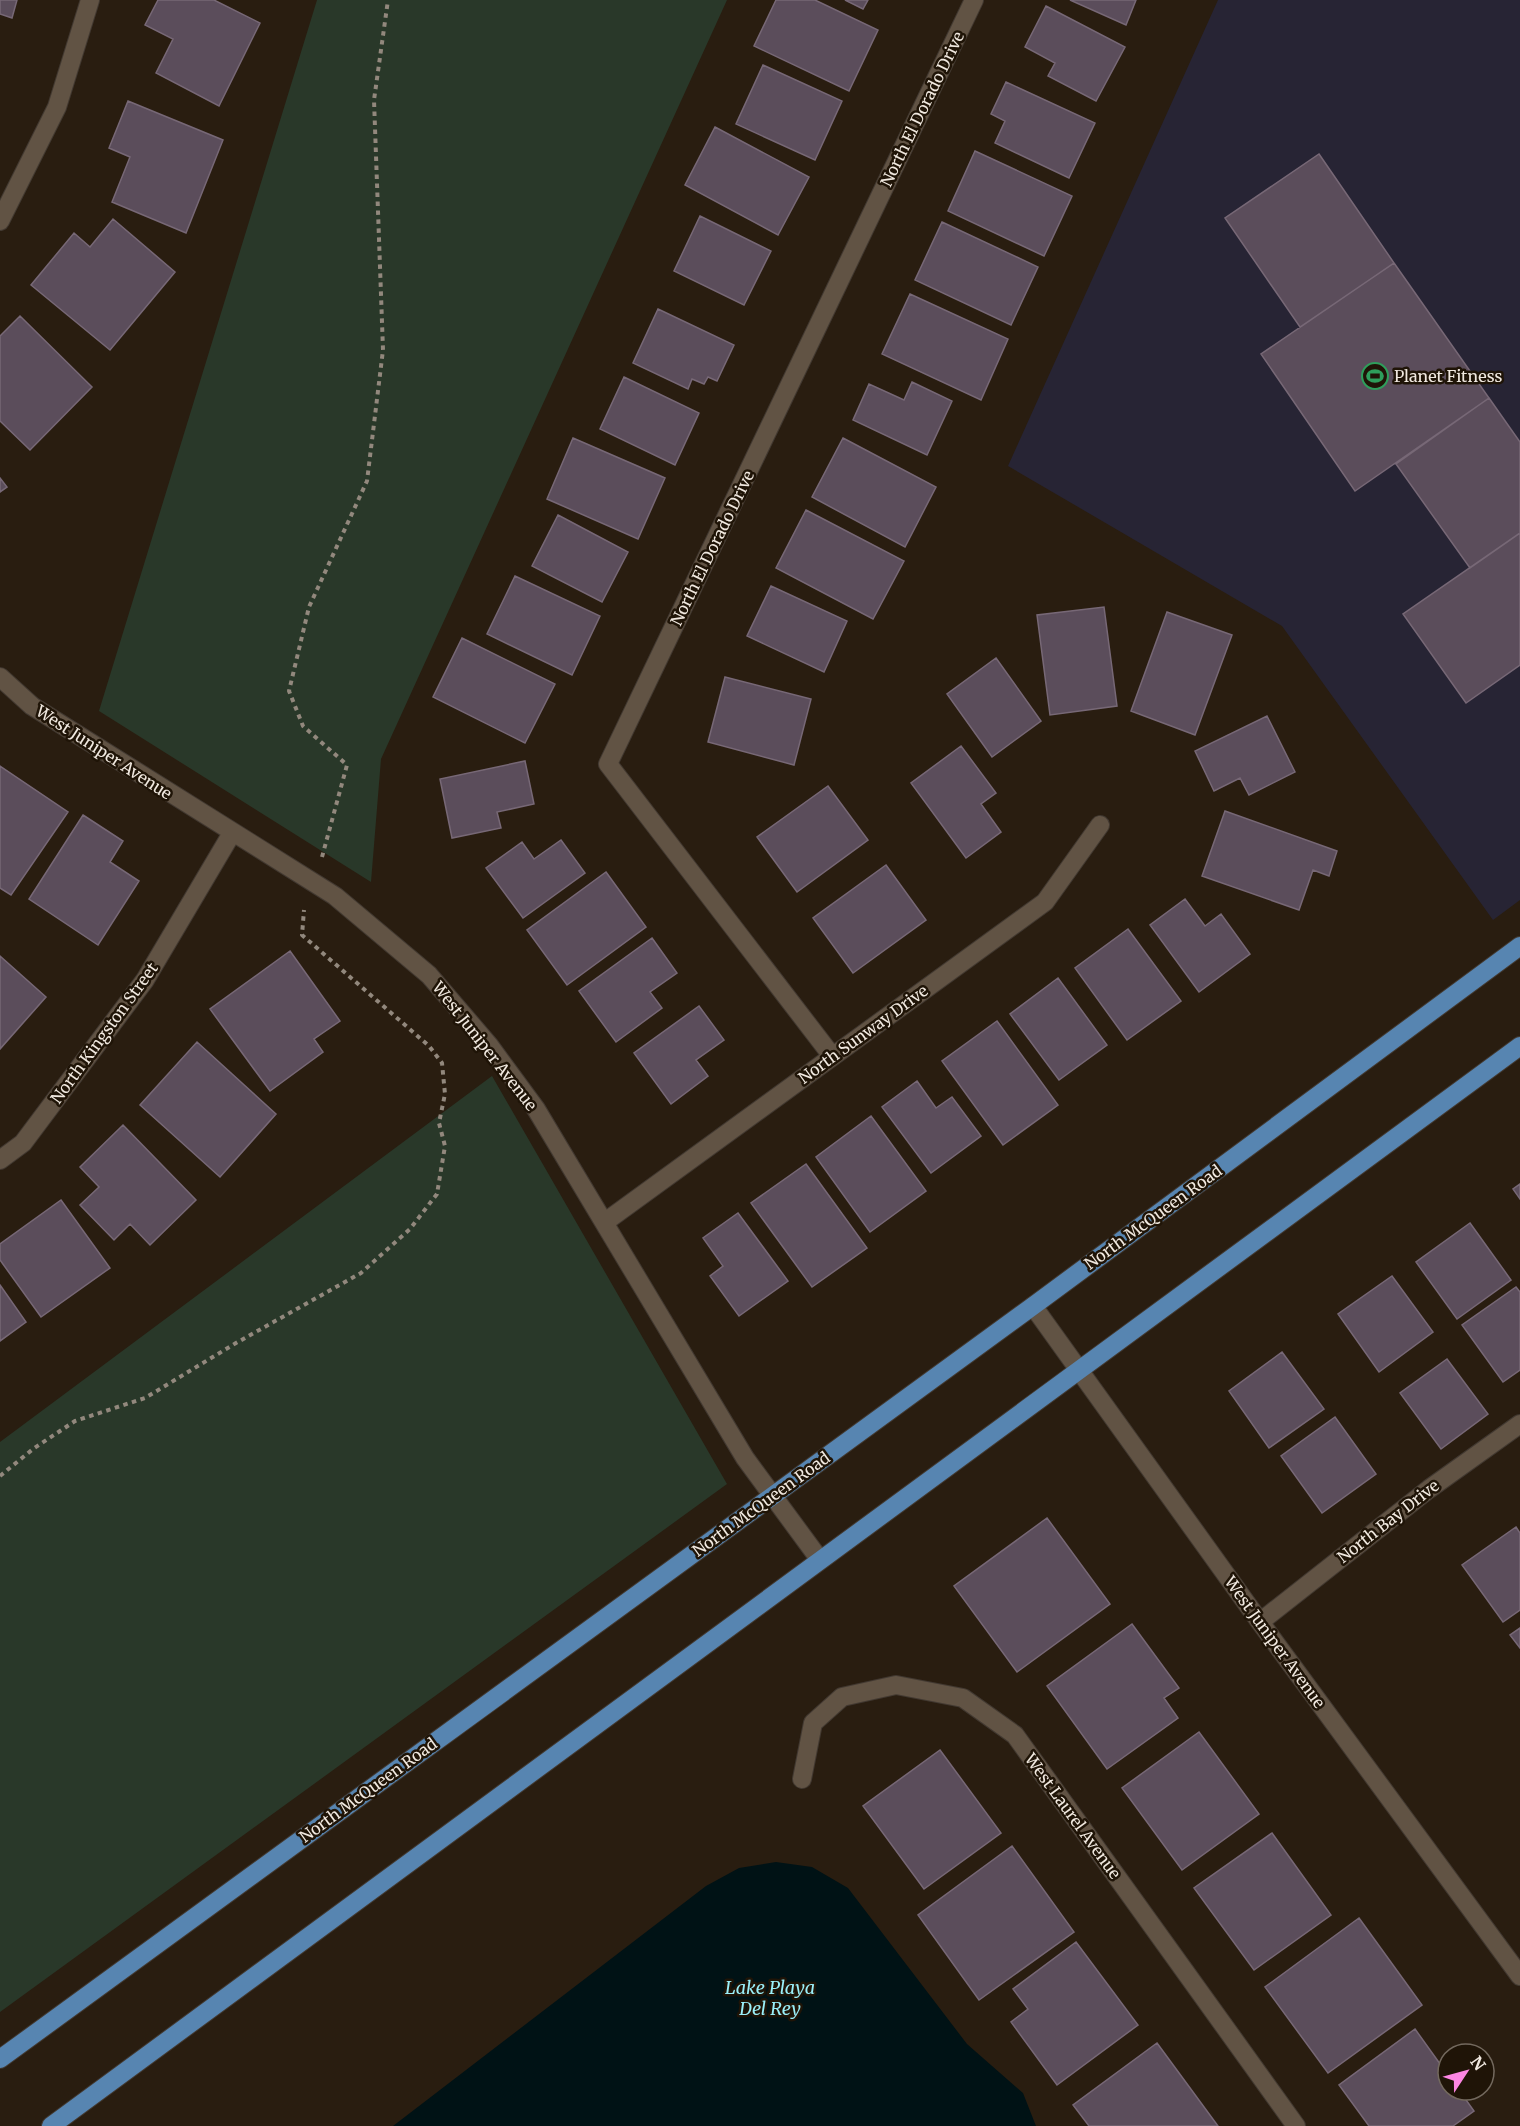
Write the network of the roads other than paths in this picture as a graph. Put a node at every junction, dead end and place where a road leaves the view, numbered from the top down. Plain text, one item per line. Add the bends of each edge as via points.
1 (90, 0) edge
2 (974, 0) edge
3 (0, 221) edge
4 (0, 677) edge
5 (1100, 825) dead end
6 (232, 833) junction
7 (1520, 946) edge
8 (1520, 1046) edge
9 (832, 1056) junction
10 (0, 1160) edge
11 (605, 1222) junction
12 (1034, 1306) junction
13 (1079, 1370) junction
14 (1520, 1424) edge
15 (774, 1494) junction
16 (820, 1560) junction
17 (1260, 1622) junction
18 (802, 1779) dead end
19 (1520, 1976) edge
20 (0, 2059) edge
21 (51, 2126) edge
22 (1296, 2126) edge

1 - 3 street via 57,107
2 - 9 street, North El Dorado Drive via 609,764
4 - 6 street, West Juniper Avenue via 32,706
5 - 9 street, North Sunway Drive via 1045,902
6 - 10 street, North Kingston Street via 146,980 22,1143
6 - 11 street, West Juniper Avenue via 334,896 429,975 536,1109
7 - 12 main road, North McQueen Road
8 - 13 main road
9 - 11 street, North Sunway Drive
11 - 15 street, West Juniper Avenue via 745,1458
12 - 13 street, West Juniper Avenue
12 - 15 main road, North McQueen Road
13 - 16 main road
13 - 17 street, West Juniper Avenue
14 - 17 street, North Bay Drive via 1429,1489
15 - 16 street, West Juniper Avenue
15 - 20 main road, North McQueen Road
16 - 21 main road
17 - 19 street, West Juniper Avenue
18 - 22 street, West Laurel Avenue via 813,1724 842,1697 896,1685 963,1698 1015,1735

